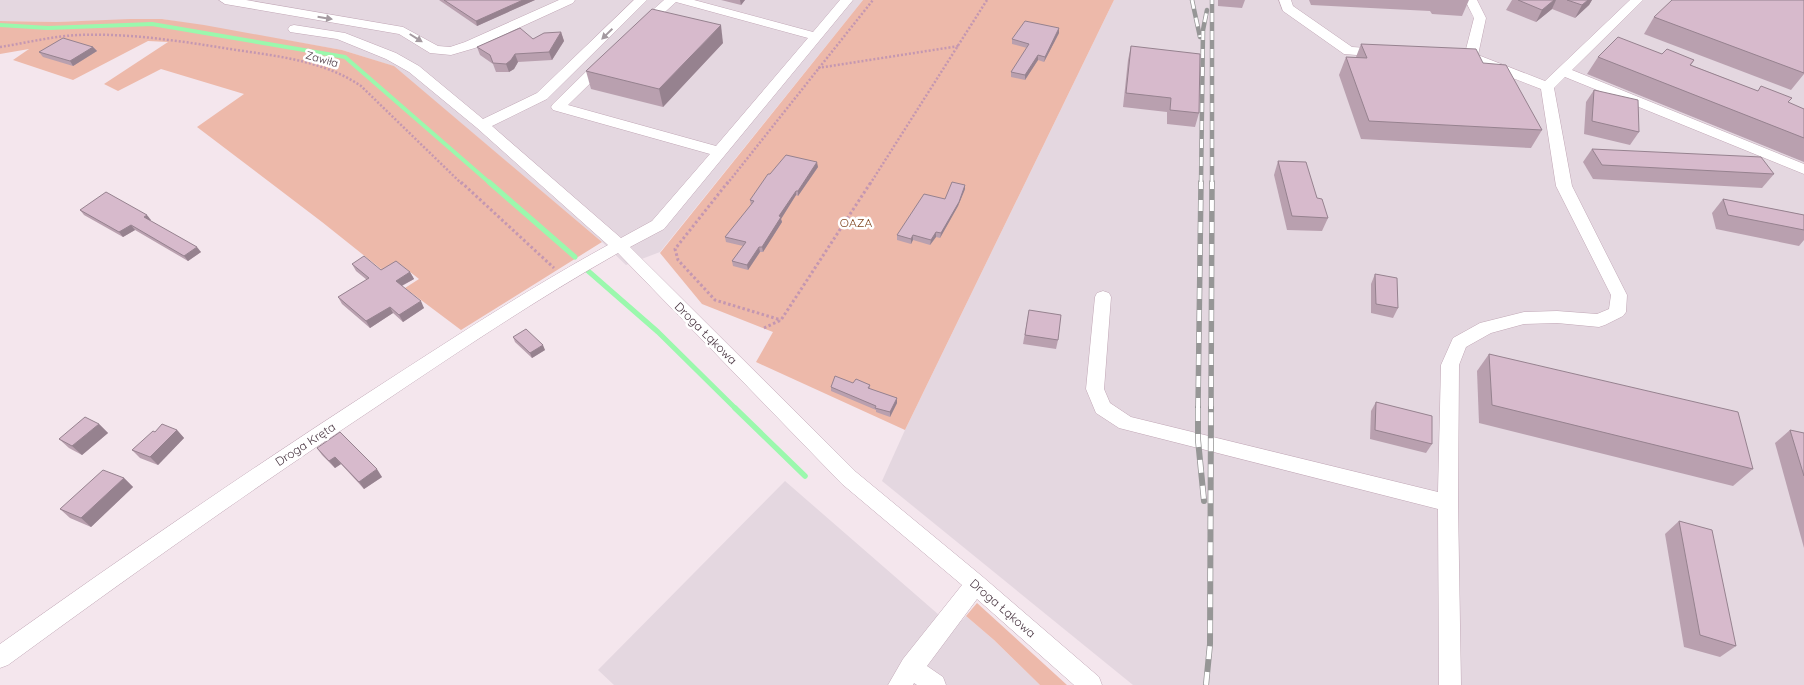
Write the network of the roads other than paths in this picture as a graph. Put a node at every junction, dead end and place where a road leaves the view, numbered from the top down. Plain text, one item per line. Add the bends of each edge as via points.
1 (225, 0) edge
2 (287, 0) edge
3 (569, 0) edge
4 (641, 0) edge
5 (670, 0) edge
6 (680, 0) edge
7 (848, 0) edge
8 (1285, 0) edge
9 (1471, 0) edge
10 (1637, 0) edge
11 (306, 14) junction
12 (294, 29) dead end
13 (817, 36) junction
14 (628, 40) edge
15 (614, 53) edge
16 (1396, 54) edge
17 (1443, 56) edge
18 (1471, 58) junction
19 (1562, 71) junction
20 (1547, 87) junction
21 (482, 126) junction
22 (720, 152) junction
23 (1804, 169) edge
24 (619, 245) junction
25 (1103, 297) dead end
26 (1448, 503) junction
27 (976, 584) junction
28 (0, 657) edge
29 (905, 676) edge
30 (935, 685) edge
31 (1091, 685) edge
32 (1450, 685) edge

1 - 11 street
2 - 11 street
11 -> 3 street via 403,31 435,50 451,51
4 -> 21 street via 542,96
5 - 14 street
6 - 13 street
7 - 13 street, Droga Kręta
8 - 16 street via 1287,8 1349,51
9 - 18 street via 1480,18
10 - 19 street
12 - 21 street, Droga Łąkowa via 340,36 391,56 414,69
13 - 22 street, Droga Kręta
15 - 22 street via 558,107
17 - 18 street
18 - 20 street
19 - 20 street
19 - 23 street
20 - 26 street via 1564,186 1619,295 1617,312 1599,321 1524,318 1486,328 1460,343 1450,365
21 - 24 street, Droga Łąkowa
22 - 24 street, Droga Kręta via 658,225
24 - 27 street, Droga Łąkowa via 849,478
24 - 28 street, Droga Kręta via 517,304 270,467
25 - 26 street via 1095,389 1103,408 1126,423
26 - 32 street
27 - 29 street
27 - 31 street, Droga Łąkowa
29 - 30 street

